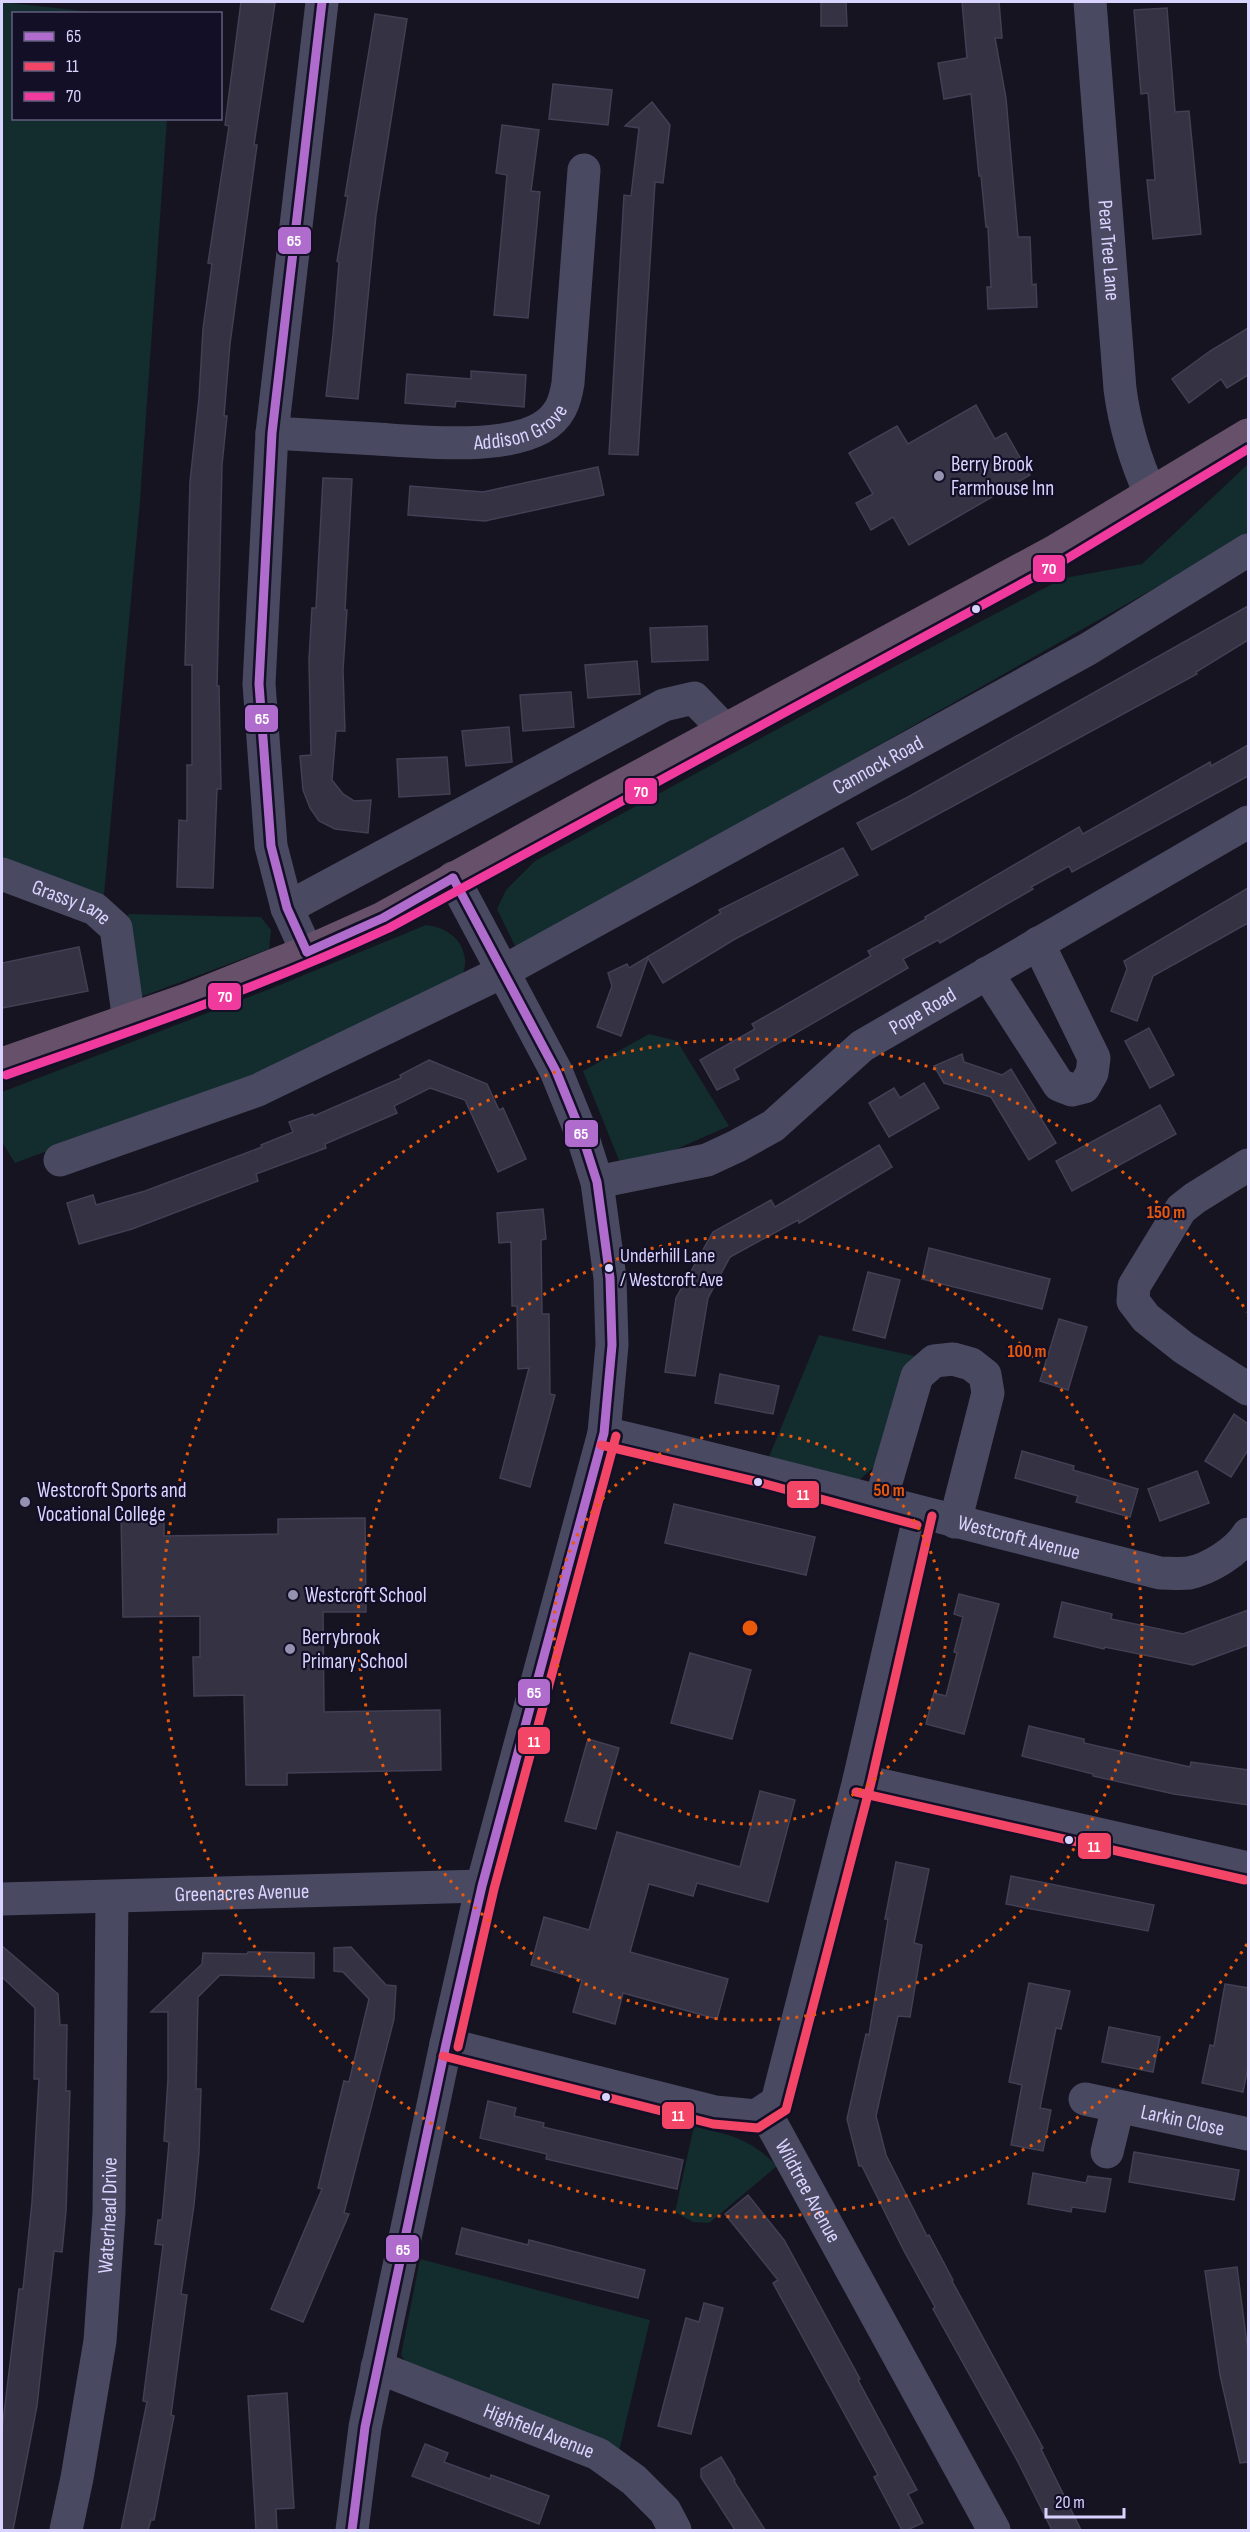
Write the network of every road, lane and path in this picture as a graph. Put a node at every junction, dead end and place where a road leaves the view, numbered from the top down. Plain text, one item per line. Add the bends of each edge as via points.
1 (322, 2) edge
2 (1090, 2) edge
3 (584, 159) dead end
4 (272, 433) junction
5 (1248, 435) edge
6 (1151, 495) junction
7 (1248, 550) edge
8 (725, 730) junction
9 (1248, 822) edge
10 (2, 874) edge
11 (453, 878) junction
12 (287, 908) junction
13 (1038, 943) junction
14 (308, 952) junction
15 (504, 971) junction
16 (987, 973) junction
17 (129, 1021) junction
18 (2, 1064) edge
19 (60, 1160) dead end
20 (1248, 1165) edge
21 (597, 1182) junction
22 (1248, 1389) edge
23 (604, 1433) junction
24 (880, 1503) junction
25 (920, 1513) junction
26 (955, 1522) junction
27 (1248, 1534) edge
28 (859, 1780) junction
29 (1248, 1868) edge
30 (482, 1886) junction
31 (112, 1898) junction
32 (2, 1899) edge
33 (446, 2044) junction
34 (1085, 2099) dead end
35 (1118, 2107) junction
36 (765, 2112) junction
37 (1248, 2133) edge
38 (1107, 2152) dead end
39 (377, 2367) junction
40 (66, 2530) edge
41 (352, 2530) edge
42 (675, 2530) edge
43 (994, 2530) edge

1 - 4 street
2 - 6 street, Pear Tree Lane via 1124,423
3 - 4 street, Addison Grove via 568,382 564,405 554,418 540,428 486,442 444,444
4 - 12 street via 259,684 271,846
5 - 6 highway
6 - 8 highway
7 - 15 street, Cannock Road via 1088,649
8 - 11 highway
8 - 12 street via 694,699 664,705
9 - 13 street, Pope Road
10 - 17 street, Grassy Lane via 95,909 116,928
11 - 14 highway via 383,918
11 - 15 street
12 - 14 street
13 - 16 street, Pope Road
13 - 16 street via 1094,1058 1084,1087 1072,1090 1059,1085
14 - 17 highway
15 - 19 street, Cannock Road via 258,1090
15 - 21 street via 556,1071
16 - 21 street, Pope Road via 862,1046 773,1126 737,1146 707,1160
17 - 18 highway
20 - 22 street via 1181,1209 1132,1293 1135,1307 1146,1318
21 - 23 street via 610,1278 612,1345
23 - 24 street, Westcroft Avenue
23 - 30 street
24 - 25 street, Westcroft Avenue
24 - 26 street via 917,1376 934,1361 953,1359 985,1375 988,1393
25 - 26 street, Westcroft Avenue
25 - 28 street
26 - 27 street, Westcroft Avenue via 1160,1573 1188,1573 1208,1566 1228,1554
28 - 29 street
28 - 36 street via 785,2078 777,2102
30 - 31 street, Greenacres Avenue
30 - 33 street
31 - 32 street, Greenacres Avenue
31 - 40 street, Waterhead Drive via 109,2213 100,2341
33 - 36 street via 715,2112 756,2116
33 - 39 street
34 - 35 street, Larkin Close
35 - 37 street, Larkin Close
35 - 38 street, Larkin Close
36 - 43 street, Wildtree Avenue
39 - 41 street via 364,2427
39 - 42 street, Highfield Avenue via 598,2454 634,2480 665,2511

